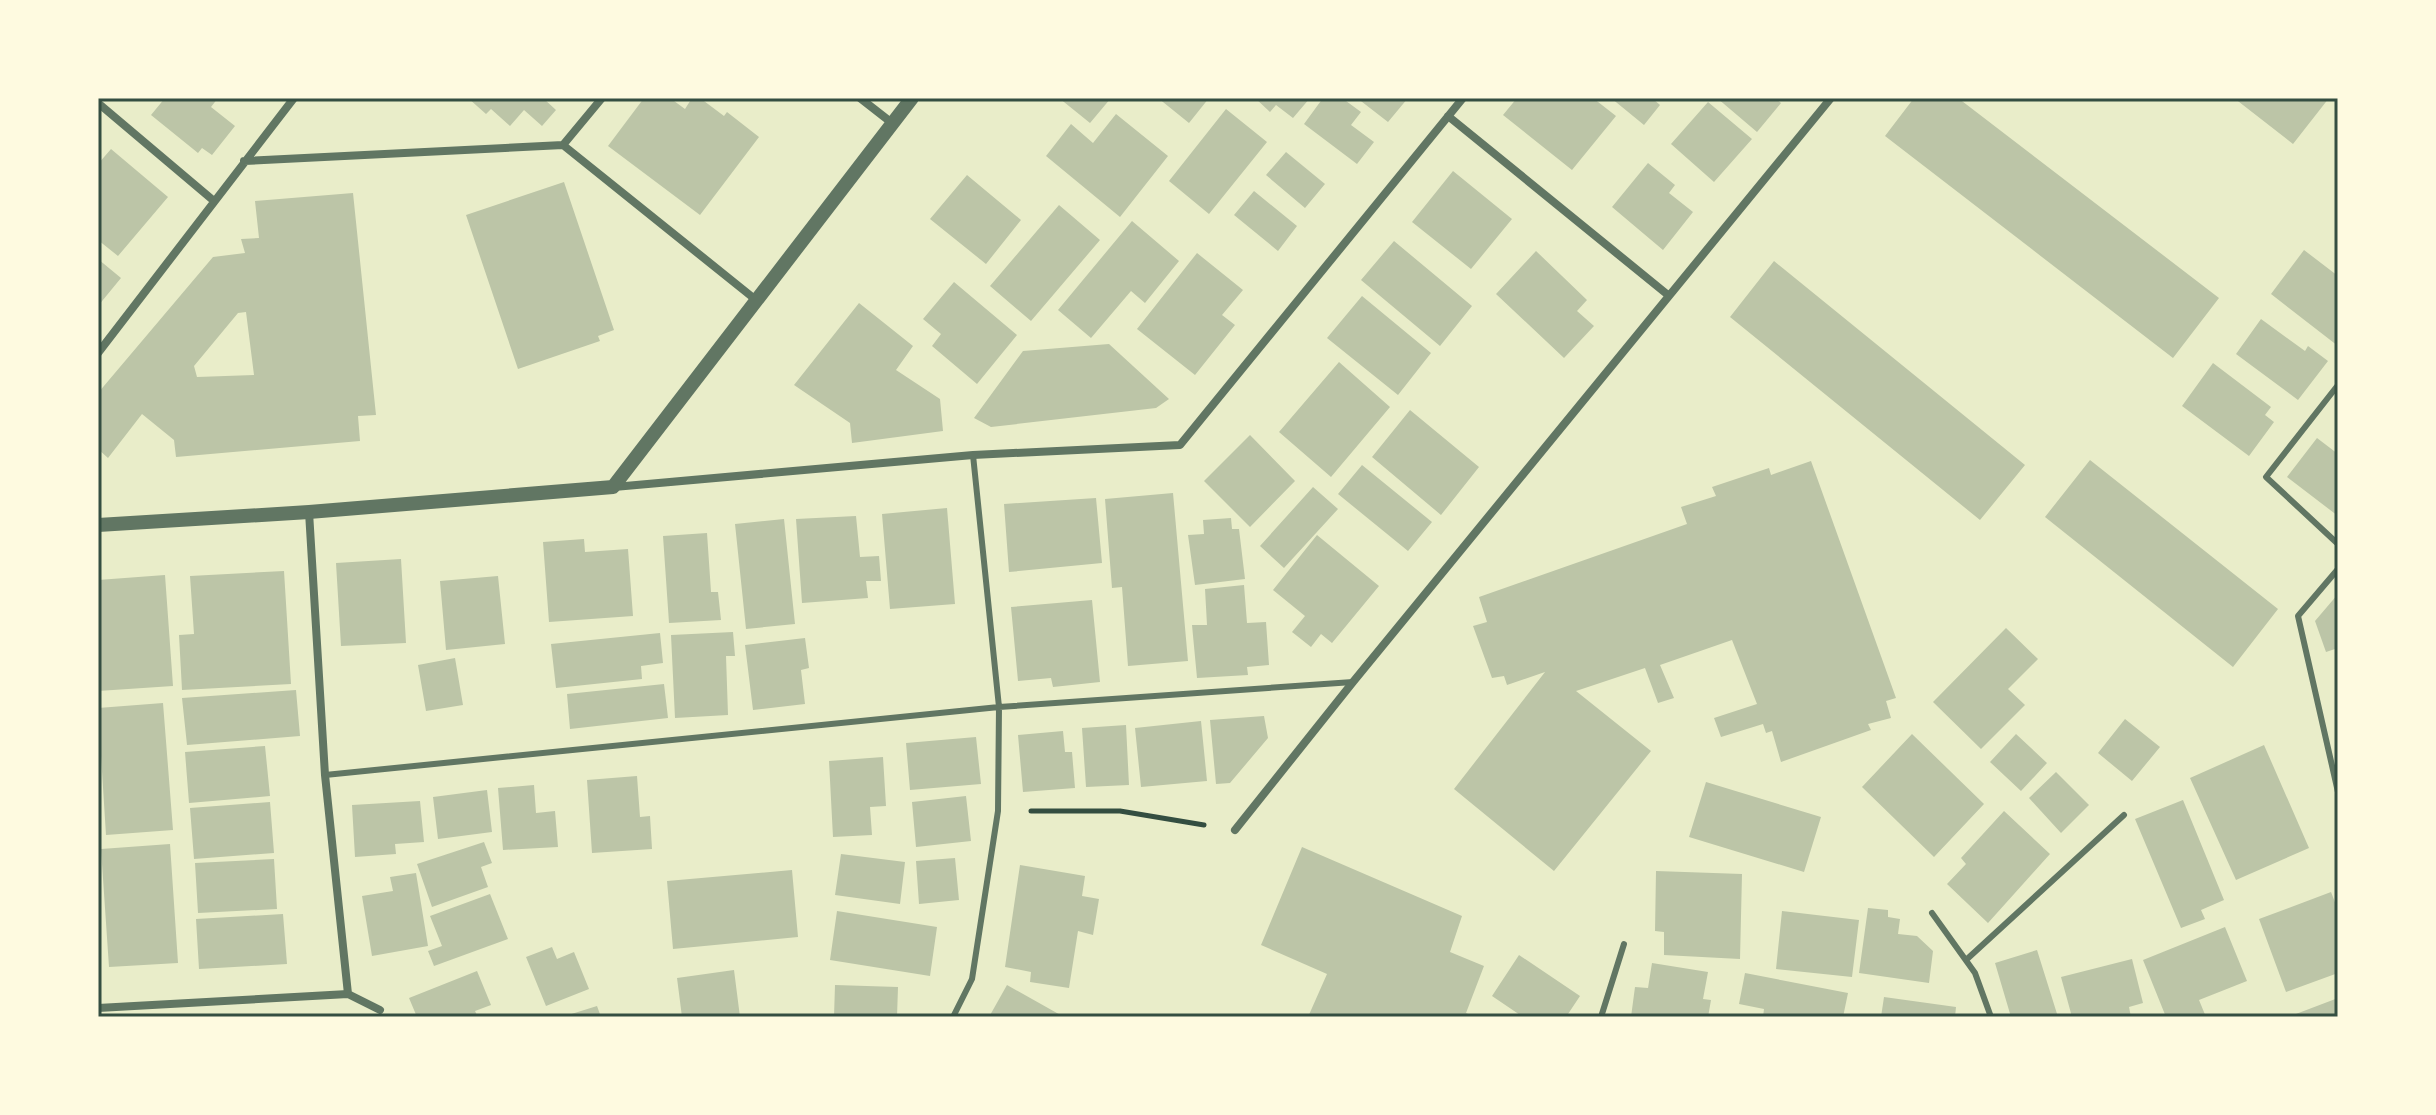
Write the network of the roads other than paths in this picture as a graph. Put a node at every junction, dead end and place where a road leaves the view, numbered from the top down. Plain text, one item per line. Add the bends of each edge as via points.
1 (294, 98) edge
2 (602, 98) edge
3 (860, 98) edge
4 (912, 98) edge
5 (1463, 98) edge
6 (1831, 98) edge
7 (98, 103) edge
8 (1448, 116) junction
9 (892, 123) junction
10 (563, 145) junction
11 (244, 161) junction
12 (214, 201) junction
13 (1668, 295) junction
14 (756, 300) junction
15 (98, 353) edge
16 (2338, 385) edge
17 (973, 455) junction
18 (613, 487) junction
19 (309, 512) junction
20 (98, 525) edge
21 (2338, 544) edge
22 (2338, 569) edge
23 (1353, 682) junction
24 (999, 707) junction
25 (325, 775) junction
26 (2338, 792) edge
27 (2124, 815) dead end
28 (1235, 830) road end
29 (1932, 913) dead end
30 (1624, 944) dead end
31 (1966, 960) junction
32 (348, 994) junction
33 (98, 1008) edge
34 (382, 1013) edge
35 (953, 1017) edge
36 (1601, 1017) edge
37 (1991, 1017) edge

1 - 11 street
2 - 10 street
3 - 9 street
4 - 9 street
5 - 8 street
6 - 13 street
7 - 12 street
8 - 13 street
8 - 17 street via 1180,445
9 - 14 street
10 - 11 street
10 - 14 street
11 - 12 street
12 - 15 street
13 - 23 street
14 - 18 street
16 - 21 lane via 2266,477
17 - 18 street
17 - 24 lane
18 - 19 street
19 - 20 street
19 - 25 street
22 - 26 lane via 2298,616
23 - 24 lane
23 - 28 street
24 - 25 lane
24 - 35 lane via 998,811 972,979
25 - 32 street
27 - 31 lane
29 - 31 lane
30 - 36 lane
31 - 37 lane
32 - 33 street
32 - 34 street

